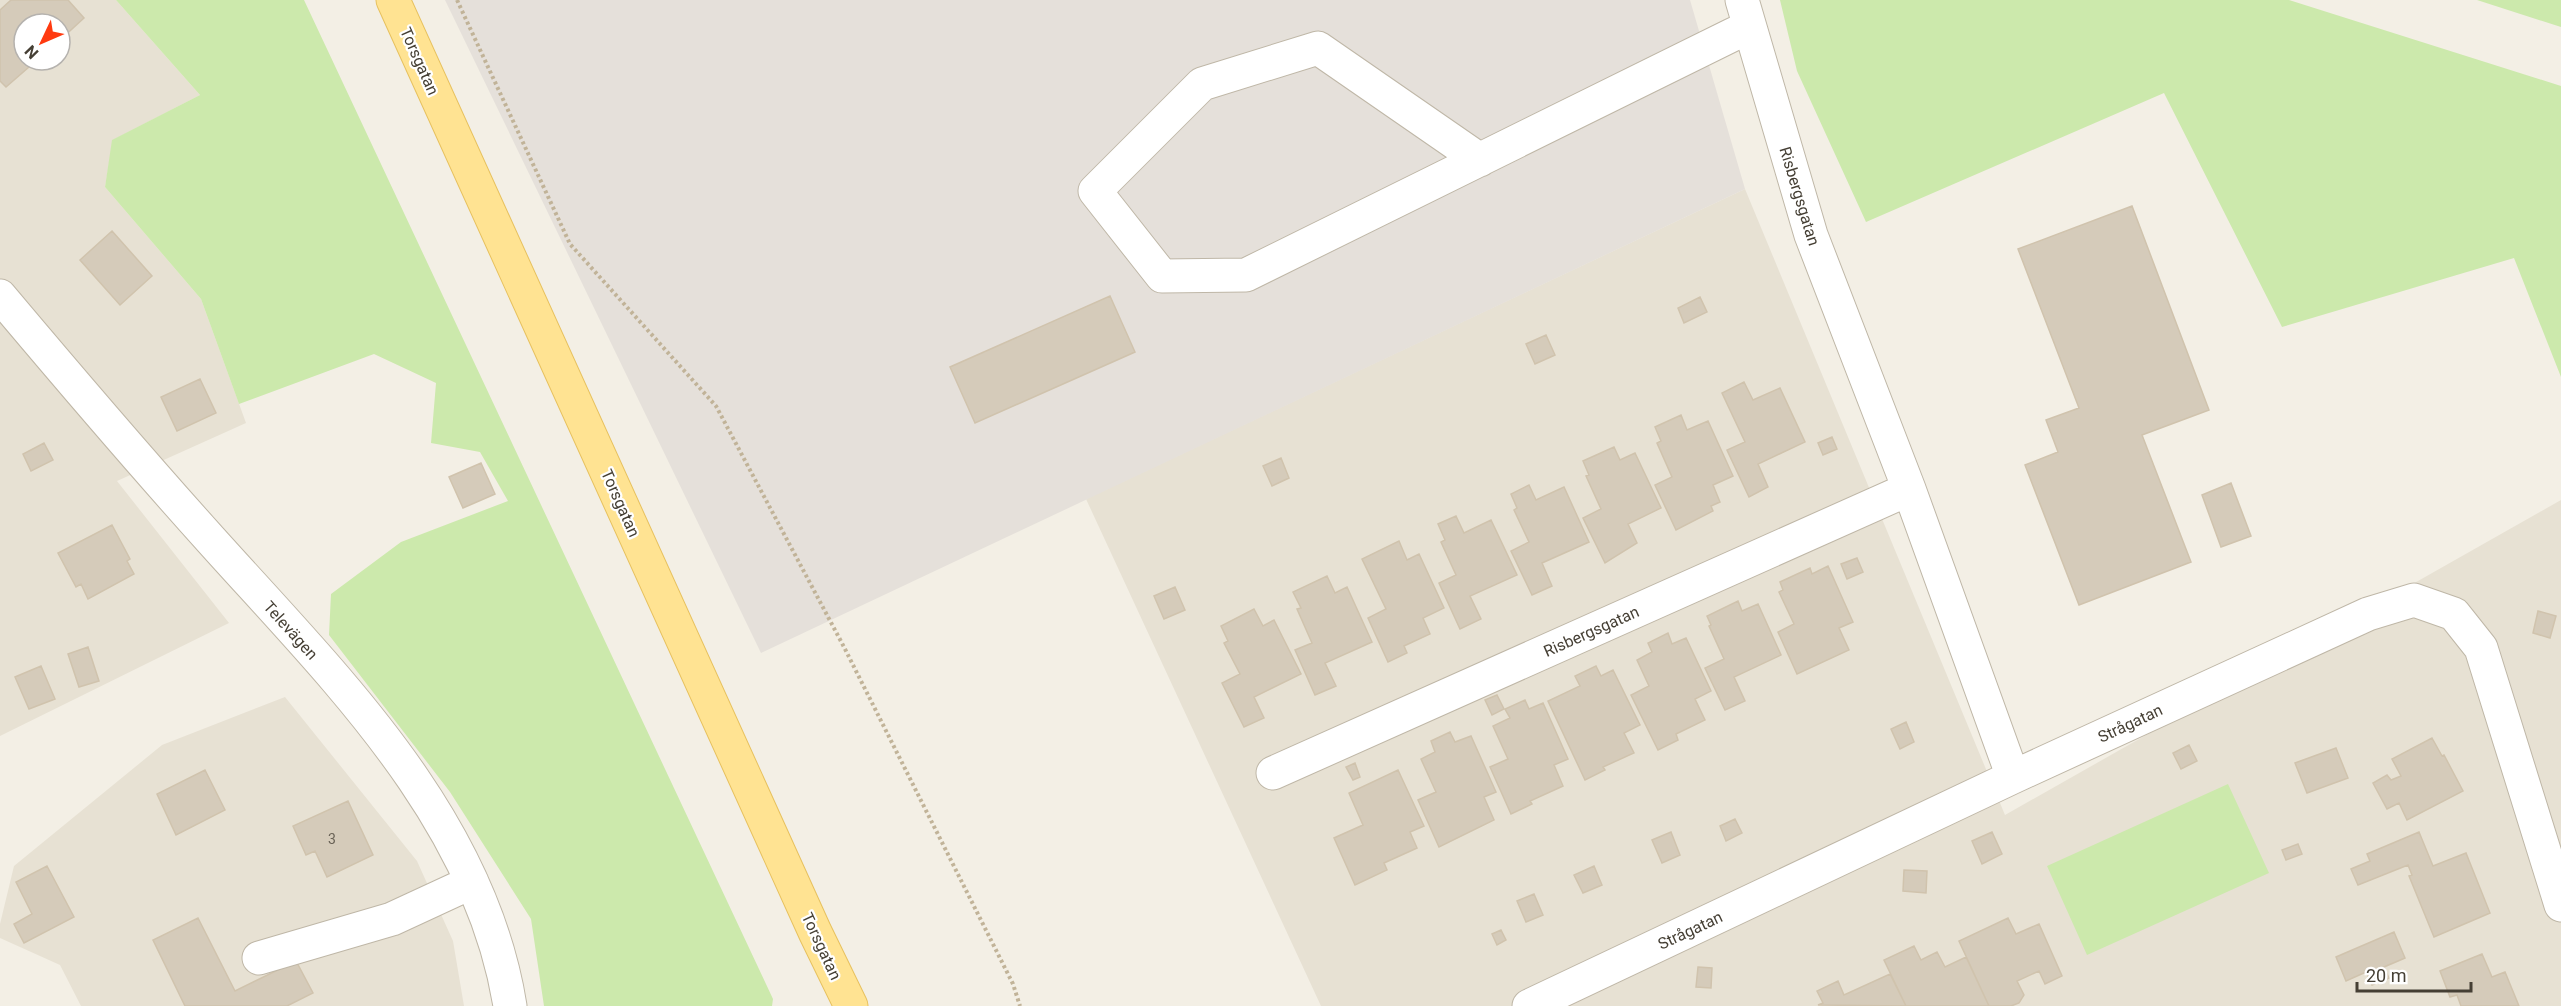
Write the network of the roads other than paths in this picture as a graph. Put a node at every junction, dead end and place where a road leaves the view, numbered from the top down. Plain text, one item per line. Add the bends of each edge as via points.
1 (393, 0) edge
2 (1746, 13) edge
3 (1480, 160) junction
4 (0, 296) edge
5 (1910, 489) junction
6 (1274, 773) dead end
7 (2013, 777) junction
8 (2549, 830) edge
9 (472, 882) junction
10 (2561, 905) edge
11 (259, 958) dead end
12 (510, 1006) edge
13 (851, 1006) edge
14 (1529, 1006) edge

1 - 13 main road, Torsgatan
2 - 3 street
2 - 5 street, Risbergsgatan via 1811,235
3 - 3 street via 1246,275 1162,276 1095,191 1202,84 1318,48
4 - 9 street, Televägen via 362,711 429,800
5 - 6 street, Risbergsgatan
5 - 7 street, Risbergsgatan
7 - 8 street, Strågatan via 2368,614 2414,600 2454,614 2481,648
7 - 14 street, Strågatan
8 - 10 street, Strågatan
9 - 11 street via 392,919
9 - 12 street, Televägen via 505,975

